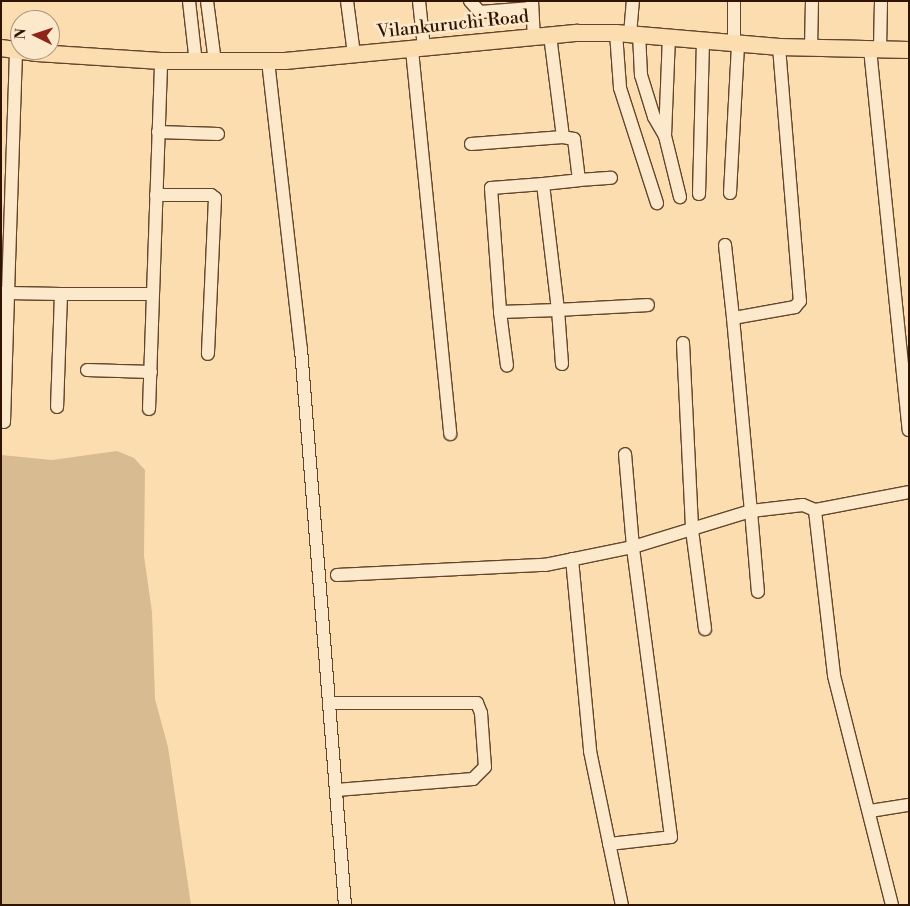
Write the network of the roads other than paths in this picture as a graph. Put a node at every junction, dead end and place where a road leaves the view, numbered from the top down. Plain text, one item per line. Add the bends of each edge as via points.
1 (189, 1) edge
2 (208, 1) edge
3 (347, 1) edge
4 (419, 1) edge
5 (470, 1) edge
6 (633, 1) edge
7 (734, 1) edge
8 (812, 1) edge
9 (881, 1) edge
10 (532, 5) edge
11 (628, 33) junction
12 (542, 36) junction
13 (669, 36) junction
14 (703, 39) junction
15 (736, 42) junction
16 (779, 47) junction
17 (811, 48) junction
18 (8, 49) edge
19 (418, 49) junction
20 (875, 49) junction
21 (909, 50) edge
22 (354, 54) junction
23 (161, 61) junction
24 (268, 61) junction
25 (215, 62) junction
26 (196, 63) junction
27 (158, 132) junction
28 (218, 134) dead end
29 (666, 136) junction
30 (563, 138) junction
31 (471, 144) dead end
32 (611, 178) dead end
33 (579, 180) junction
34 (543, 184) junction
35 (730, 192) dead end
36 (156, 194) junction
37 (699, 194) dead end
38 (680, 197) dead end
39 (657, 203) dead end
40 (725, 245) dead end
41 (5, 293) edge
42 (61, 294) junction
43 (153, 294) junction
44 (648, 305) dead end
45 (558, 310) junction
46 (500, 312) junction
47 (733, 318) junction
48 (683, 343) dead end
49 (208, 354) dead end
50 (562, 364) dead end
51 (507, 366) dead end
52 (87, 370) dead end
53 (151, 372) junction
54 (57, 406) dead end
55 (150, 409) dead end
56 (4, 422) dead end
57 (909, 430) edge
58 (450, 434) dead end
59 (625, 454) dead end
60 (909, 492) edge
61 (814, 510) junction
62 (751, 511) junction
63 (692, 530) junction
64 (633, 546) junction
65 (572, 559) junction
66 (337, 575) dead end
67 (758, 592) dead end
68 (705, 629) dead end
69 (330, 703) junction
70 (336, 790) junction
71 (909, 805) edge
72 (870, 811) junction
73 (609, 844) junction
74 (345, 905) edge
75 (622, 905) edge
76 (892, 905) edge

1 - 26 street
2 - 25 street
3 - 22 street
4 - 19 street
5 - 10 street via 480,12
6 - 11 street
7 - 15 street
8 - 17 street
9 - 20 street
10 - 12 street
11 - 12 main road, Vilankuruchi Road
11 - 13 main road, Vilankuruchi Road
11 - 29 street via 654,118
11 - 39 street via 620,88
12 - 19 main road, Vilankuruchi Road
12 - 30 street
13 - 14 main road, Vilankuruchi Road
13 - 29 street
14 - 15 main road, Vilankuruchi Road
14 - 37 street
15 - 16 main road, Vilankuruchi Road
15 - 35 street
16 - 17 main road, Vilankuruchi Road
16 - 47 street via 800,301 795,307
17 - 20 main road, Vilankuruchi Road
18 - 23 main road, Vilankuruchi Road
18 - 41 street
19 - 22 main road, Vilankuruchi Road
19 - 58 street
20 - 21 main road, Vilankuruchi Road
20 - 57 street
22 - 24 main road, Vilankuruchi Road
23 - 26 main road, Vilankuruchi Road
23 - 27 street
24 - 25 main road, Vilankuruchi Road
24 - 69 street via 300,349
25 - 26 main road, Vilankuruchi Road
27 - 28 street
27 - 36 street
29 - 38 street
30 - 31 street
30 - 33 street via 574,140
32 - 33 street
33 - 34 street
34 - 45 street
34 - 46 street via 491,188
36 - 43 street
36 - 49 street via 211,195 215,198
40 - 47 street
41 - 42 street
41 - 56 street
42 - 43 street
42 - 54 street
43 - 53 street
44 - 45 street
45 - 46 street
45 - 50 street
46 - 51 street
47 - 62 street
48 - 63 street
52 - 53 street
53 - 55 street
59 - 64 street
60 - 61 street
61 - 62 street via 803,505
61 - 72 street via 834,675
62 - 63 street
62 - 67 street
63 - 64 street
63 - 68 street
64 - 65 street
64 - 73 street via 671,837
65 - 66 street via 545,565
65 - 73 street via 590,751
69 - 70 street
69 - 70 street via 476,704 480,713 485,767 474,779
70 - 74 street
71 - 72 street
72 - 76 street
73 - 75 street

